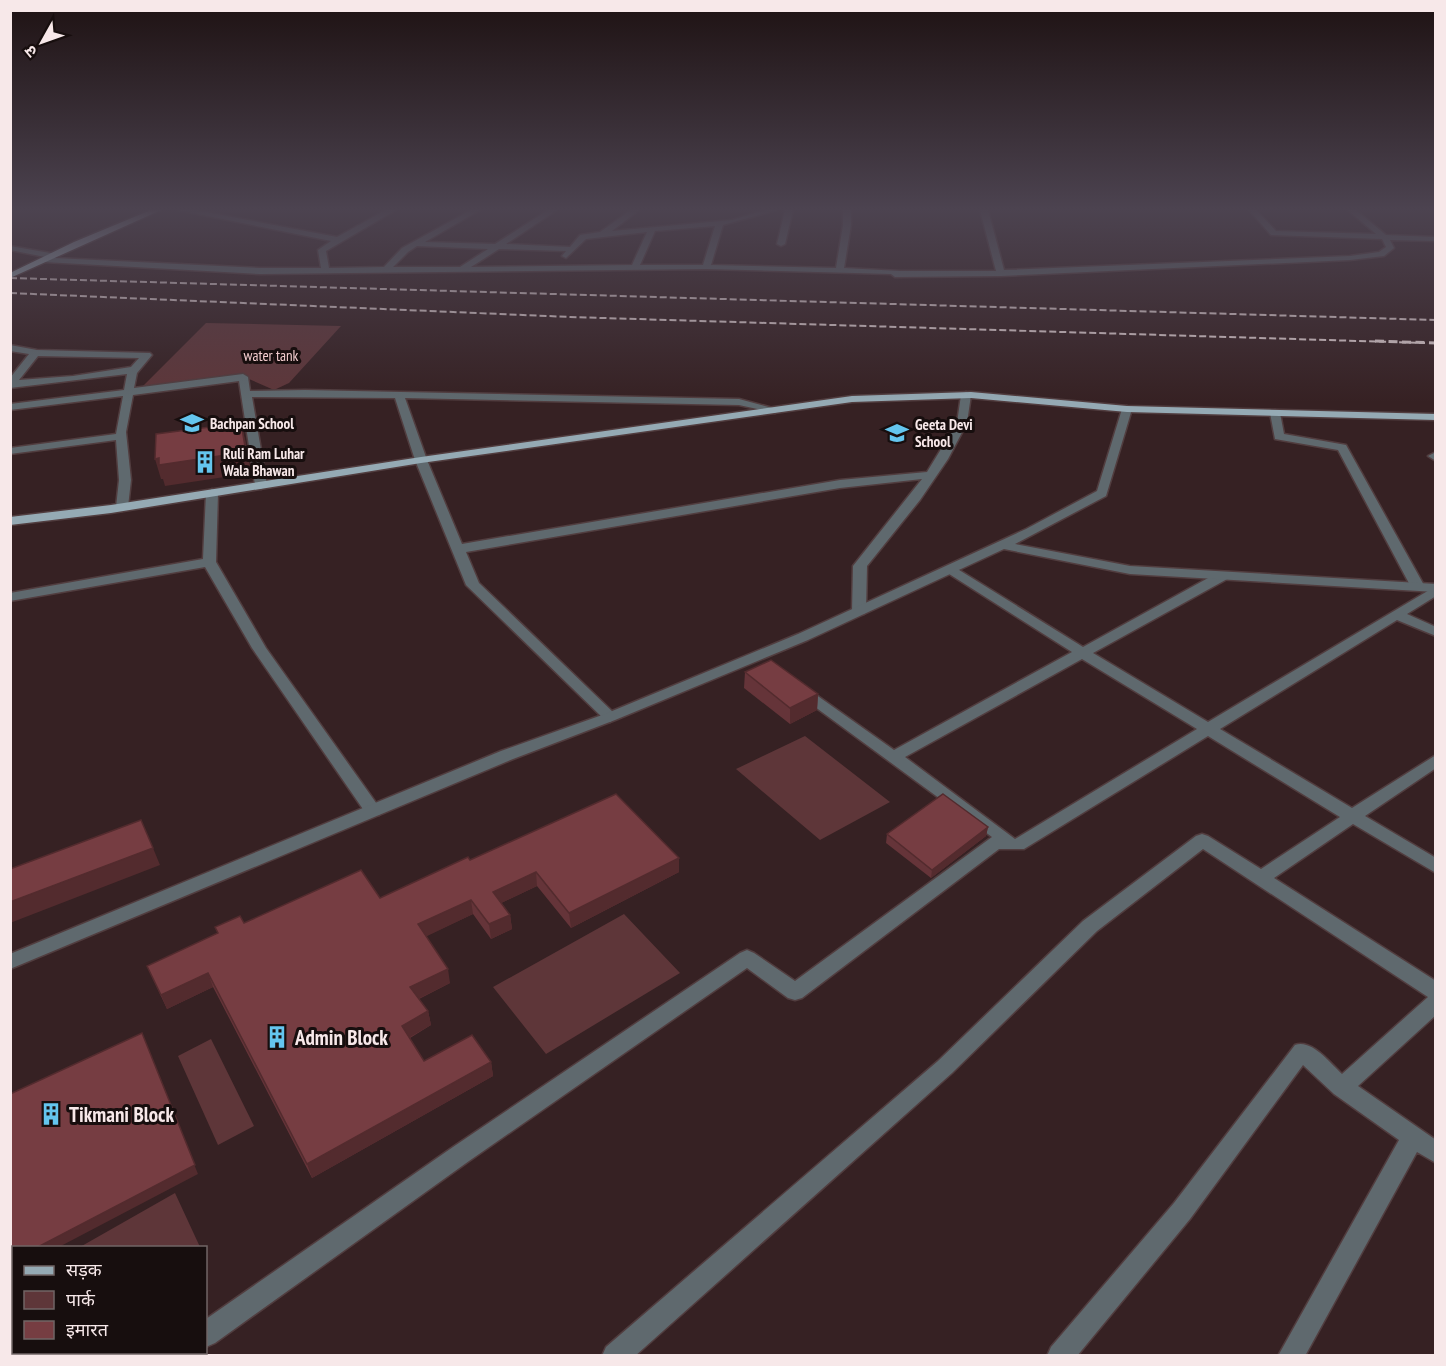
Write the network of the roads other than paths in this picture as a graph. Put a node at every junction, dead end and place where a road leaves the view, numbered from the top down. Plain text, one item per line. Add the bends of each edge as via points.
1 (895, 274) edge
2 (922, 274) edge
3 (10, 348) edge
4 (35, 353) junction
5 (134, 370) junction
6 (11, 385) edge
7 (129, 392) junction
8 (246, 394) junction
9 (399, 395) junction
10 (966, 395) junction
11 (10, 407) edge
12 (1127, 409) junction
13 (775, 410) junction
14 (1275, 413) junction
15 (1436, 417) edge
16 (122, 436) junction
17 (10, 451) edge
18 (421, 460) junction
19 (931, 475) junction
20 (261, 485) junction
21 (212, 493) junction
22 (122, 507) junction
23 (10, 521) edge
24 (1003, 545) junction
25 (458, 549) junction
26 (209, 562) junction
27 (951, 569) junction
28 (1224, 575) junction
29 (1418, 587) junction
30 (1436, 589) edge
31 (10, 597) edge
32 (859, 611) junction
33 (1396, 614) junction
34 (1436, 632) edge
35 (1083, 653) junction
36 (754, 656) junction
37 (610, 717) junction
38 (1209, 728) junction
39 (893, 757) junction
40 (1436, 760) edge
41 (373, 811) junction
42 (1352, 815) junction
43 (996, 843) junction
44 (1436, 867) edge
45 (1261, 878) junction
46 (10, 962) edge
47 (1436, 992) edge
48 (1436, 1002) edge
49 (1342, 1087) junction
50 (1413, 1137) junction
51 (1436, 1152) edge
52 (207, 1333) edge
53 (615, 1356) edge
54 (1060, 1356) edge
55 (1291, 1356) edge

1 - 2 street
3 - 4 street
4 - 5 street via 147,355
4 - 6 street
5 - 6 street
5 - 7 street
7 - 8 street via 243,377
7 - 11 street
7 - 16 street
8 - 9 street
8 - 20 street
9 - 13 street via 739,402
9 - 18 street
10 - 12 main road
10 - 13 main road via 852,399
10 - 19 street via 962,423
12 - 14 main road
12 - 24 street via 1102,493
13 - 18 main road
14 - 15 main road
14 - 29 street via 1279,437 1342,447
16 - 17 street
16 - 22 street
18 - 20 main road
18 - 25 street
19 - 25 street via 840,484
19 - 32 street via 860,566
20 - 21 main road
21 - 22 main road
21 - 26 street
22 - 23 main road
24 - 27 street
24 - 28 street via 1130,570
25 - 37 street via 473,585
26 - 31 street
26 - 41 street via 259,648
27 - 32 street
27 - 35 street
28 - 29 street
28 - 35 street
29 - 30 street
30 - 33 street
32 - 36 street
33 - 34 street
33 - 38 street
35 - 38 street
35 - 39 street
36 - 37 street
36 - 39 street
37 - 41 street
38 - 42 street
38 - 43 street via 1018,844
39 - 43 street via 1004,837
40 - 42 street
41 - 46 street
42 - 44 street
42 - 45 street
43 - 52 street via 795,992 747,958
45 - 47 street
45 - 53 street via 1202,840 1090,926 945,1067
48 - 49 street
49 - 50 street
49 - 54 street via 1302,1051 1182,1211
50 - 51 street
50 - 55 street

